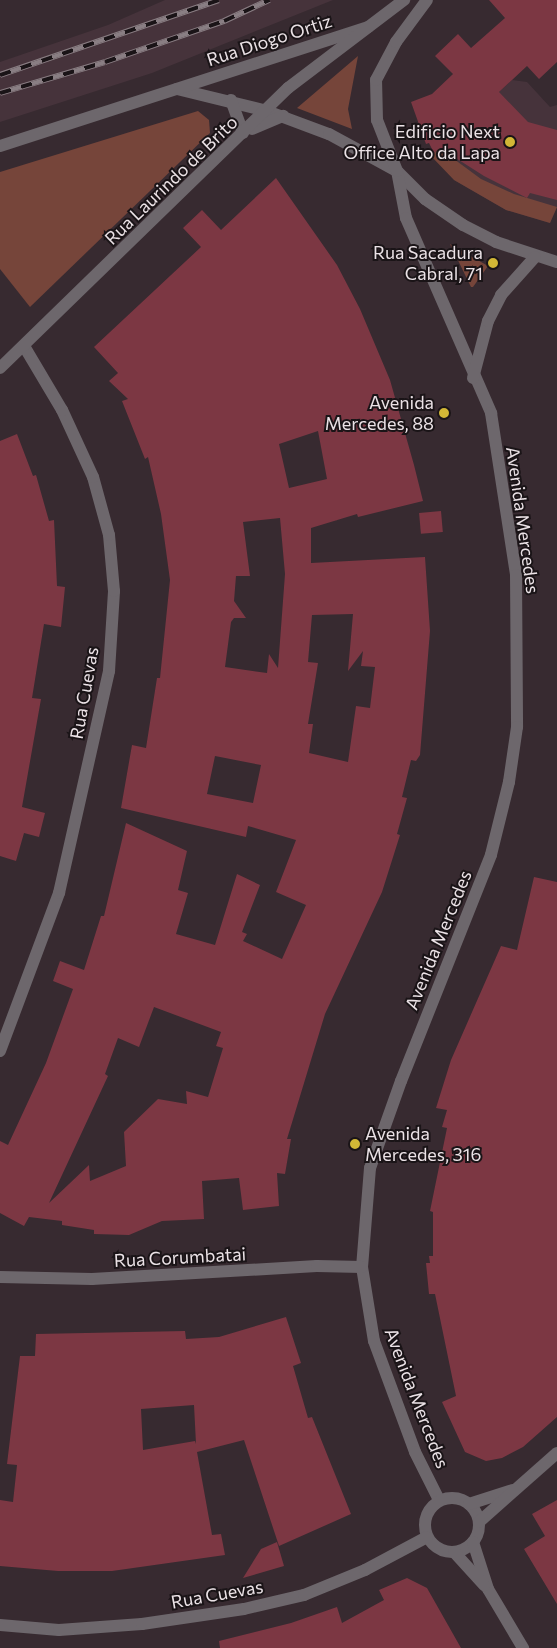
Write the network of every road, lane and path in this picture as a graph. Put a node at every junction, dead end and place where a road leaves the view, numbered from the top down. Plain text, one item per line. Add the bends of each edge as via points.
1 (404, 0) edge
2 (427, 0) edge
3 (372, 25) junction
4 (177, 88) junction
5 (231, 100) junction
6 (267, 111) junction
7 (283, 116) junction
8 (243, 133) junction
9 (0, 146) edge
10 (397, 171) junction
11 (535, 257) junction
12 (557, 262) edge
13 (24, 346) junction
14 (0, 368) edge
15 (474, 378) junction
16 (0, 1051) edge
17 (362, 1268) junction
18 (0, 1277) edge
19 (557, 1453) edge
20 (520, 1488) junction
21 (440, 1500) junction
22 (469, 1504) junction
23 (479, 1522) junction
24 (427, 1537) junction
25 (473, 1542) junction
26 (454, 1552) junction
27 (488, 1589) junction
28 (0, 1625) edge
29 (522, 1648) edge

1 - 3 street, Rua Laurindo de Brito
2 - 10 street via 396,42 376,80 377,120
3 - 4 street, Rua Diogo Ortiz
3 - 6 street, Rua Laurindo de Brito via 288,88
4 - 5 street, Rua Diogo Ortiz
4 - 9 street, Rua Diogo Ortiz
5 - 6 street, Rua Diogo Ortiz
5 - 8 street
6 - 7 street
6 - 8 street, Rua Laurindo de Brito
7 - 8 street
7 - 10 street via 329,134
8 - 13 street, Rua Laurindo de Brito
10 - 11 street via 425,199 464,225
10 - 15 street, Avenida Mercedes via 406,218
11 - 12 street
11 - 15 street via 502,295 488,321
13 - 14 street, Rua Laurindo de Brito
13 - 16 street, Rua Cuevas via 62,410 93,477 109,535 114,591 109,670 59,894
15 - 17 street, Avenida Mercedes via 491,413 516,575 517,727 509,782 491,854 370,1168
17 - 18 street, Rua Corumbatai via 317,1266 92,1279
17 - 21 street, Avenida Mercedes via 374,1341 415,1452
19 - 20 street
20 - 22 street
20 - 23 street
21 - 22 street via 450,1498
21 - 24 street via 426,1516
22 - 23 street
23 - 25 street
24 - 26 street via 444,1551
24 - 28 street, Rua Cuevas via 365,1570 304,1595 244,1609 142,1624 59,1630
25 - 26 street
25 - 27 street
26 - 27 street
27 - 29 street

